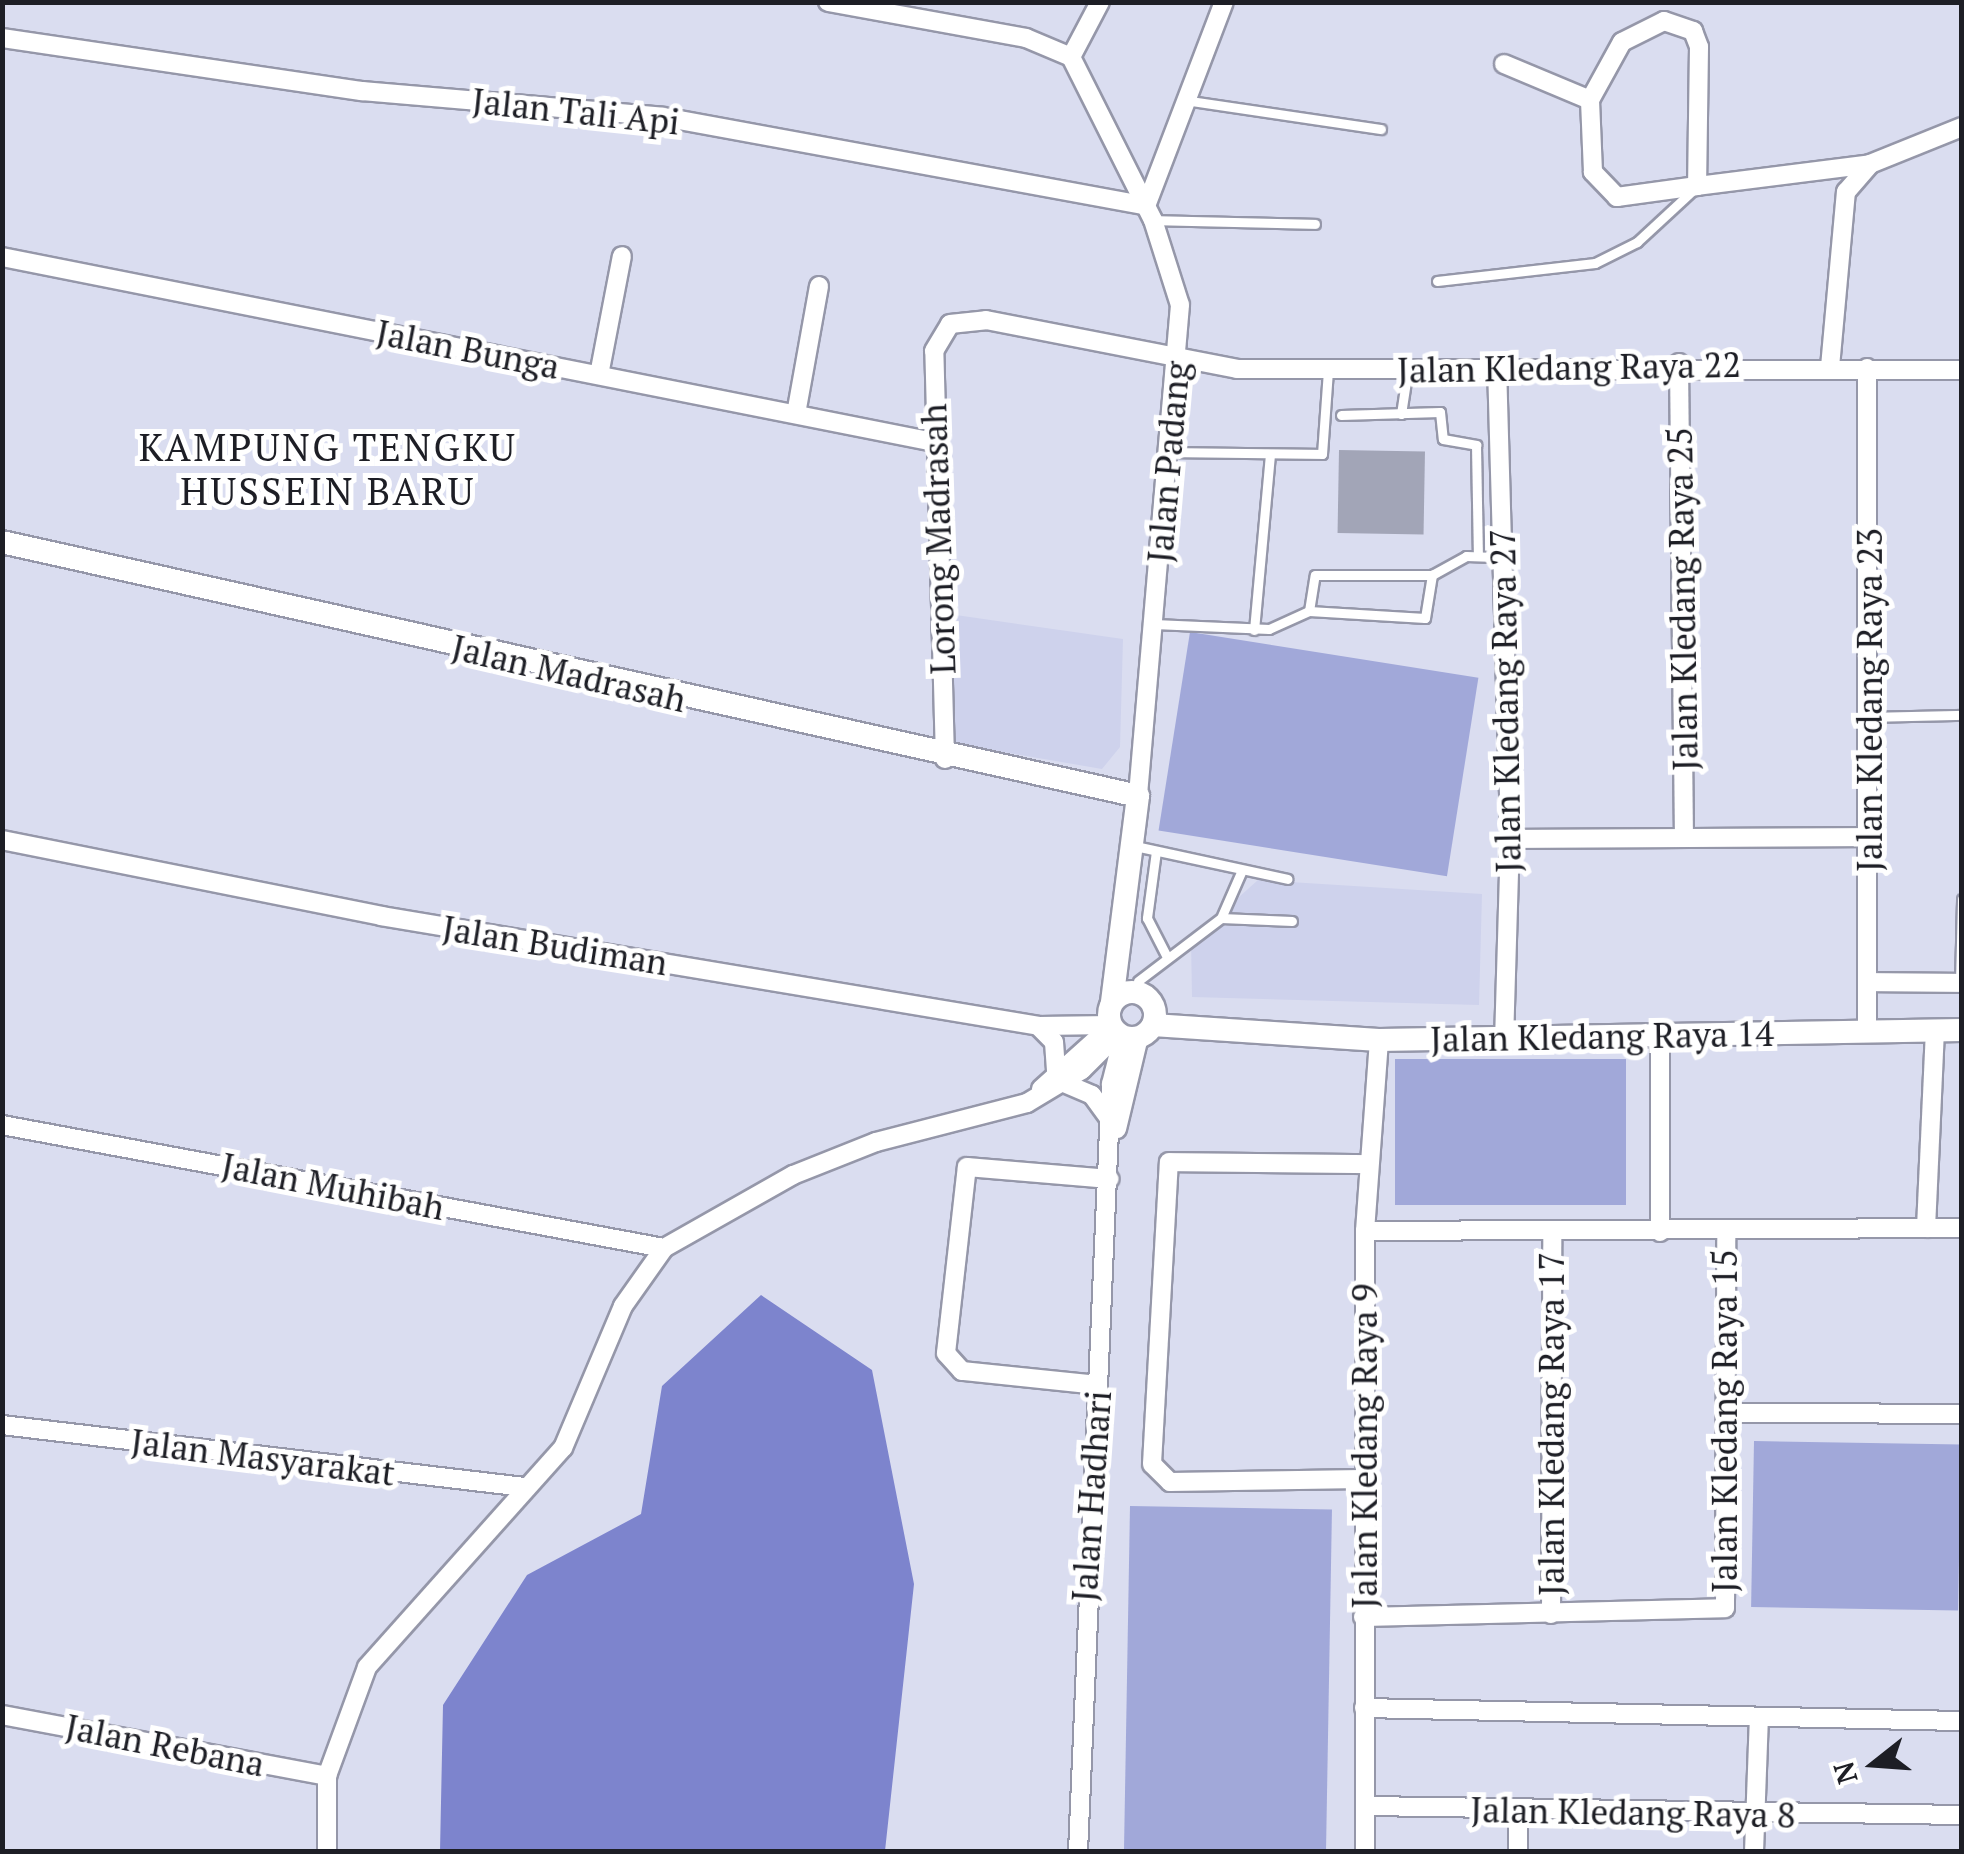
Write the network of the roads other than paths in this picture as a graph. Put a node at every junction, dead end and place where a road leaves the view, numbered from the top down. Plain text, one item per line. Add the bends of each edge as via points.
1 (828, 2) edge
2 (1100, 2) edge
3 (1224, 2) edge
4 (881, 8) edge
5 (2, 38) edge
6 (1071, 57) junction
7 (1504, 64) dead end
8 (1590, 100) junction
9 (1191, 101) junction
10 (1962, 126) edge
11 (1381, 129) dead end
12 (1870, 164) junction
13 (1697, 186) junction
14 (1149, 213) junction
15 (1315, 224) dead end
16 (622, 256) dead end
17 (2, 257) edge
18 (1437, 281) dead end
19 (820, 286) dead end
20 (1177, 362) junction
21 (1680, 363) junction
22 (1497, 365) junction
23 (1830, 367) junction
24 (1408, 368) junction
25 (1867, 368) junction
26 (1962, 370) edge
27 (1328, 371) junction
28 (599, 376) junction
29 (796, 414) junction
30 (1401, 414) junction
31 (1341, 415) dead end
32 (934, 442) junction
33 (1168, 452) junction
34 (1270, 455) junction
35 (2, 542) edge
36 (1478, 556) junction
37 (1502, 556) junction
38 (1432, 574) junction
39 (1309, 611) junction
40 (1154, 624) junction
41 (1254, 630) junction
42 (1962, 715) edge
43 (1872, 716) junction
44 (945, 760) junction
45 (1138, 796) junction
46 (1684, 835) junction
47 (1870, 838) junction
48 (2, 840) edge
49 (1510, 840) junction
50 (1132, 846) junction
51 (1156, 851) junction
52 (1242, 870) junction
53 (1287, 880) dead end
54 (1128, 890) junction
55 (1962, 899) edge
56 (1221, 918) junction
57 (1292, 921) dead end
58 (1167, 958) junction
59 (1868, 982) junction
60 (1961, 983) edge
61 (1143, 992) junction
62 (1038, 1026) junction
63 (1126, 1027) junction
64 (1935, 1030) junction
65 (1962, 1030) edge
66 (1867, 1032) junction
67 (1660, 1033) junction
68 (1242, 1034) junction
69 (1504, 1037) junction
70 (1379, 1040) junction
71 (1060, 1079) junction
72 (2, 1124) edge
73 (1112, 1132) junction
74 (1369, 1164) junction
75 (1109, 1179) junction
76 (1926, 1228) junction
77 (1962, 1228) edge
78 (1365, 1231) junction
79 (1660, 1232) junction
80 (1726, 1232) junction
81 (1552, 1233) junction
82 (664, 1248) junction
83 (1098, 1384) junction
84 (1732, 1413) junction
85 (1962, 1414) edge
86 (2, 1425) edge
87 (1362, 1479) junction
88 (524, 1487) junction
89 (1551, 1614) junction
90 (1363, 1618) junction
91 (1364, 1708) junction
92 (2, 1715) edge
93 (1760, 1717) junction
94 (1962, 1721) edge
95 (327, 1776) junction
96 (1365, 1806) junction
97 (1518, 1812) junction
98 (1756, 1814) junction
99 (1962, 1815) edge
100 (327, 1852) edge
101 (1078, 1852) edge
102 (1364, 1852) edge
103 (1518, 1852) edge
104 (1754, 1852) edge

1 - 4 street
2 - 6 street
3 - 9 street
4 - 6 street via 1026,38
5 - 14 street, Jalan Tali Api via 362,92 663,117
6 - 14 street, Jalan Padang
7 - 8 street
8 - 13 street via 1602,189 1635,200
8 - 13 street via 1632,32 1664,21 1693,32 1702,64
9 - 11 lane
9 - 14 street
10 - 12 street
12 - 13 street
12 - 23 street via 1846,192
13 - 18 lane via 1637,242 1595,262
14 - 15 lane
14 - 20 street, Jalan Padang via 1180,305
16 - 28 street
17 - 28 street, Jalan Bunga
19 - 29 street
20 - 27 street, Jalan Kledang Raya 22
20 - 32 street, Lorong Madrasah via 986,320 950,324 934,350
20 - 33 street, Jalan Padang
21 - 22 street, Jalan Kledang Raya 22
21 - 23 street, Jalan Kledang Raya 22
21 - 46 street, Jalan Kledang Raya 25
22 - 24 street, Jalan Kledang Raya 22
22 - 37 street, Jalan Kledang Raya 27
23 - 25 street, Jalan Kledang Raya 22
24 - 27 street, Jalan Kledang Raya 22
24 - 30 lane
25 - 26 street, Jalan Kledang Raya 22
25 - 43 street, Jalan Kledang Raya 23
27 - 34 lane via 1322,454
28 - 29 street, Jalan Bunga
29 - 32 street, Jalan Bunga
30 - 31 lane
30 - 36 lane via 1440,412 1443,438 1476,445
32 - 44 street, Lorong Madrasah
33 - 34 lane
33 - 40 street, Jalan Padang
34 - 41 lane
35 - 44 street, Jalan Madrasah
36 - 37 lane
36 - 38 lane
37 - 49 street, Jalan Kledang Raya 27
38 - 39 lane via 1315,574
38 - 39 lane via 1426,618
39 - 41 lane
40 - 41 lane
40 - 45 street, Jalan Padang
42 - 43 lane
43 - 47 street, Jalan Kledang Raya 23
44 - 45 street, Jalan Madrasah
45 - 50 street, Jalan Padang
46 - 47 street
46 - 49 street
47 - 59 street, Jalan Kledang Raya 23
48 - 62 street, Jalan Budiman via 381,916
49 - 69 street, Jalan Kledang Raya 27
50 - 51 lane
50 - 54 street, Jalan Padang
51 - 52 lane
51 - 58 lane via 1147,918
52 - 53 lane
52 - 56 lane
54 - 61 street, Jalan Padang
54 - 63 street, Jalan Padang
55 - 60 lane
56 - 57 lane
56 - 58 lane
58 - 61 lane
59 - 60 street
59 - 66 street, Jalan Kledang Raya 23
61 - 63 street
61 - 63 street, Jalan Padang
61 - 68 street, Jalan Kledang Raya 14
62 - 63 street, Jalan Budiman
62 - 71 street via 1054,1042
63 - 68 street, Jalan Kledang Raya 14
63 - 71 street
63 - 73 street, Jalan Hadhari
64 - 65 street, Jalan Kledang Raya 14
64 - 66 street, Jalan Kledang Raya 14
64 - 76 street
66 - 67 street, Jalan Kledang Raya 14
67 - 69 street, Jalan Kledang Raya 14
67 - 79 street
68 - 70 street, Jalan Kledang Raya 14
69 - 70 street, Jalan Kledang Raya 14
70 - 74 street, Jalan Kledang Raya 9
71 - 73 street via 1092,1096
71 - 82 street via 1026,1103 793,1174
72 - 82 street, Jalan Muhibah
73 - 75 street, Jalan Hadhari
74 - 78 street, Jalan Kledang Raya 9
74 - 87 street via 1169,1162 1152,1464 1170,1482
75 - 83 street, Jalan Hadhari
75 - 83 street via 967,1167 946,1354 962,1370
76 - 77 street
76 - 80 street
78 - 81 street
78 - 87 street, Jalan Kledang Raya 9
79 - 80 street
79 - 81 street
80 - 84 street, Jalan Kledang Raya 15
81 - 89 street, Jalan Kledang Raya 17
82 - 88 street via 623,1306 584,1416
83 - 101 street, Jalan Hadhari
84 - 85 street
84 - 89 street, Jalan Kledang Raya 15 via 1726,1608
86 - 88 street, Jalan Masyarakat
87 - 90 street, Jalan Kledang Raya 9
88 - 95 street via 366,1668
89 - 90 street, Jalan Kledang Raya 15
90 - 91 street, Jalan Kledang Raya 9
91 - 93 street
91 - 96 street, Jalan Kledang Raya 9
92 - 95 street, Jalan Rebana
93 - 94 street
93 - 98 street
95 - 100 street
96 - 97 street, Jalan Kledang Raya 8
96 - 102 street, Jalan Kledang Raya 9
97 - 98 street, Jalan Kledang Raya 8
97 - 103 street
98 - 99 street, Jalan Kledang Raya 8
98 - 104 street

